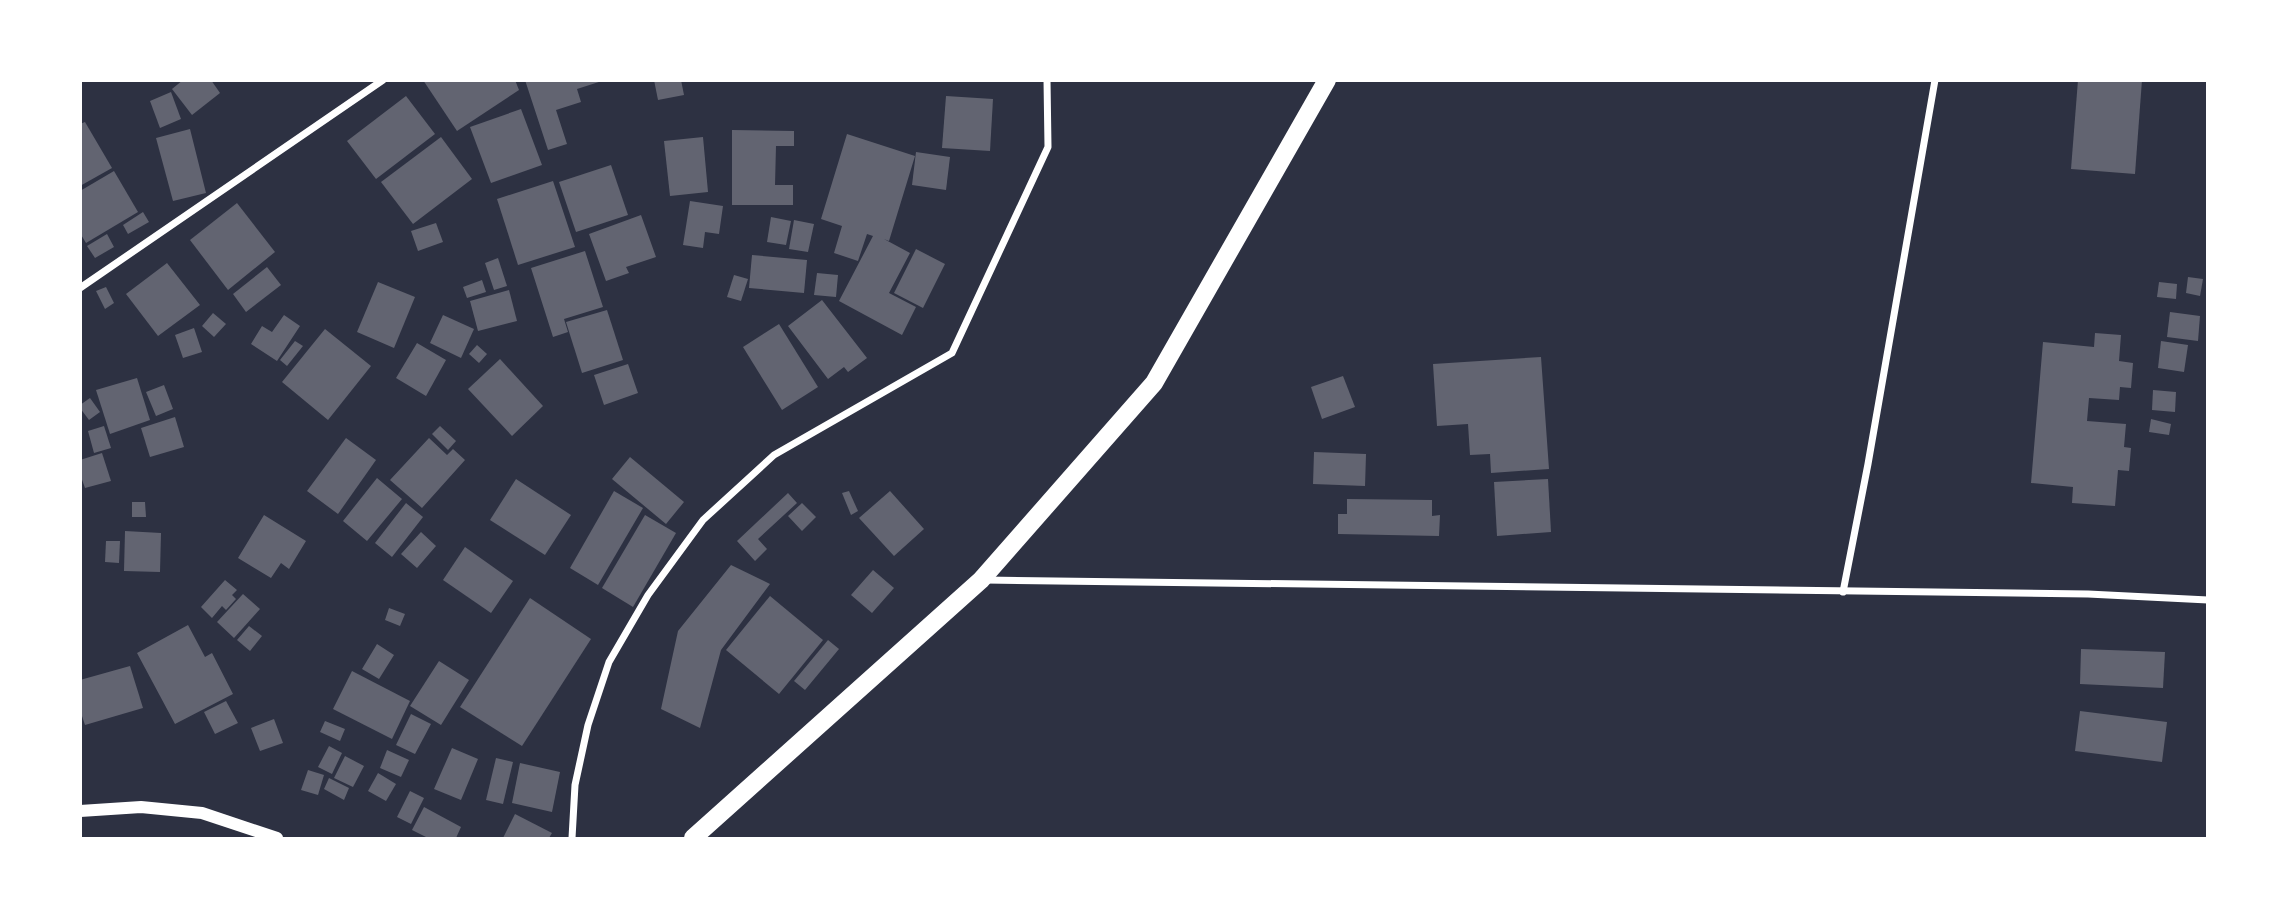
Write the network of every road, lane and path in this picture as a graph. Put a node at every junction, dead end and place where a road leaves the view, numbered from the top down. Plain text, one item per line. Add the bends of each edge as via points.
1 (383, 80) edge
2 (1047, 80) edge
3 (1327, 80) edge
4 (1935, 80) edge
5 (80, 288) edge
6 (981, 580) junction
7 (1843, 592) junction
8 (2207, 600) edge
9 (80, 811) edge
10 (277, 838) edge
11 (572, 838) edge
12 (693, 838) edge

1 - 5 street
2 - 11 street via 1048,147 952,353 774,455 703,520 648,595 609,663 589,725 575,785
3 - 6 main road via 1154,383
4 - 7 street
6 - 7 street
6 - 12 main road
7 - 8 street
9 - 10 street via 141,807 202,813

